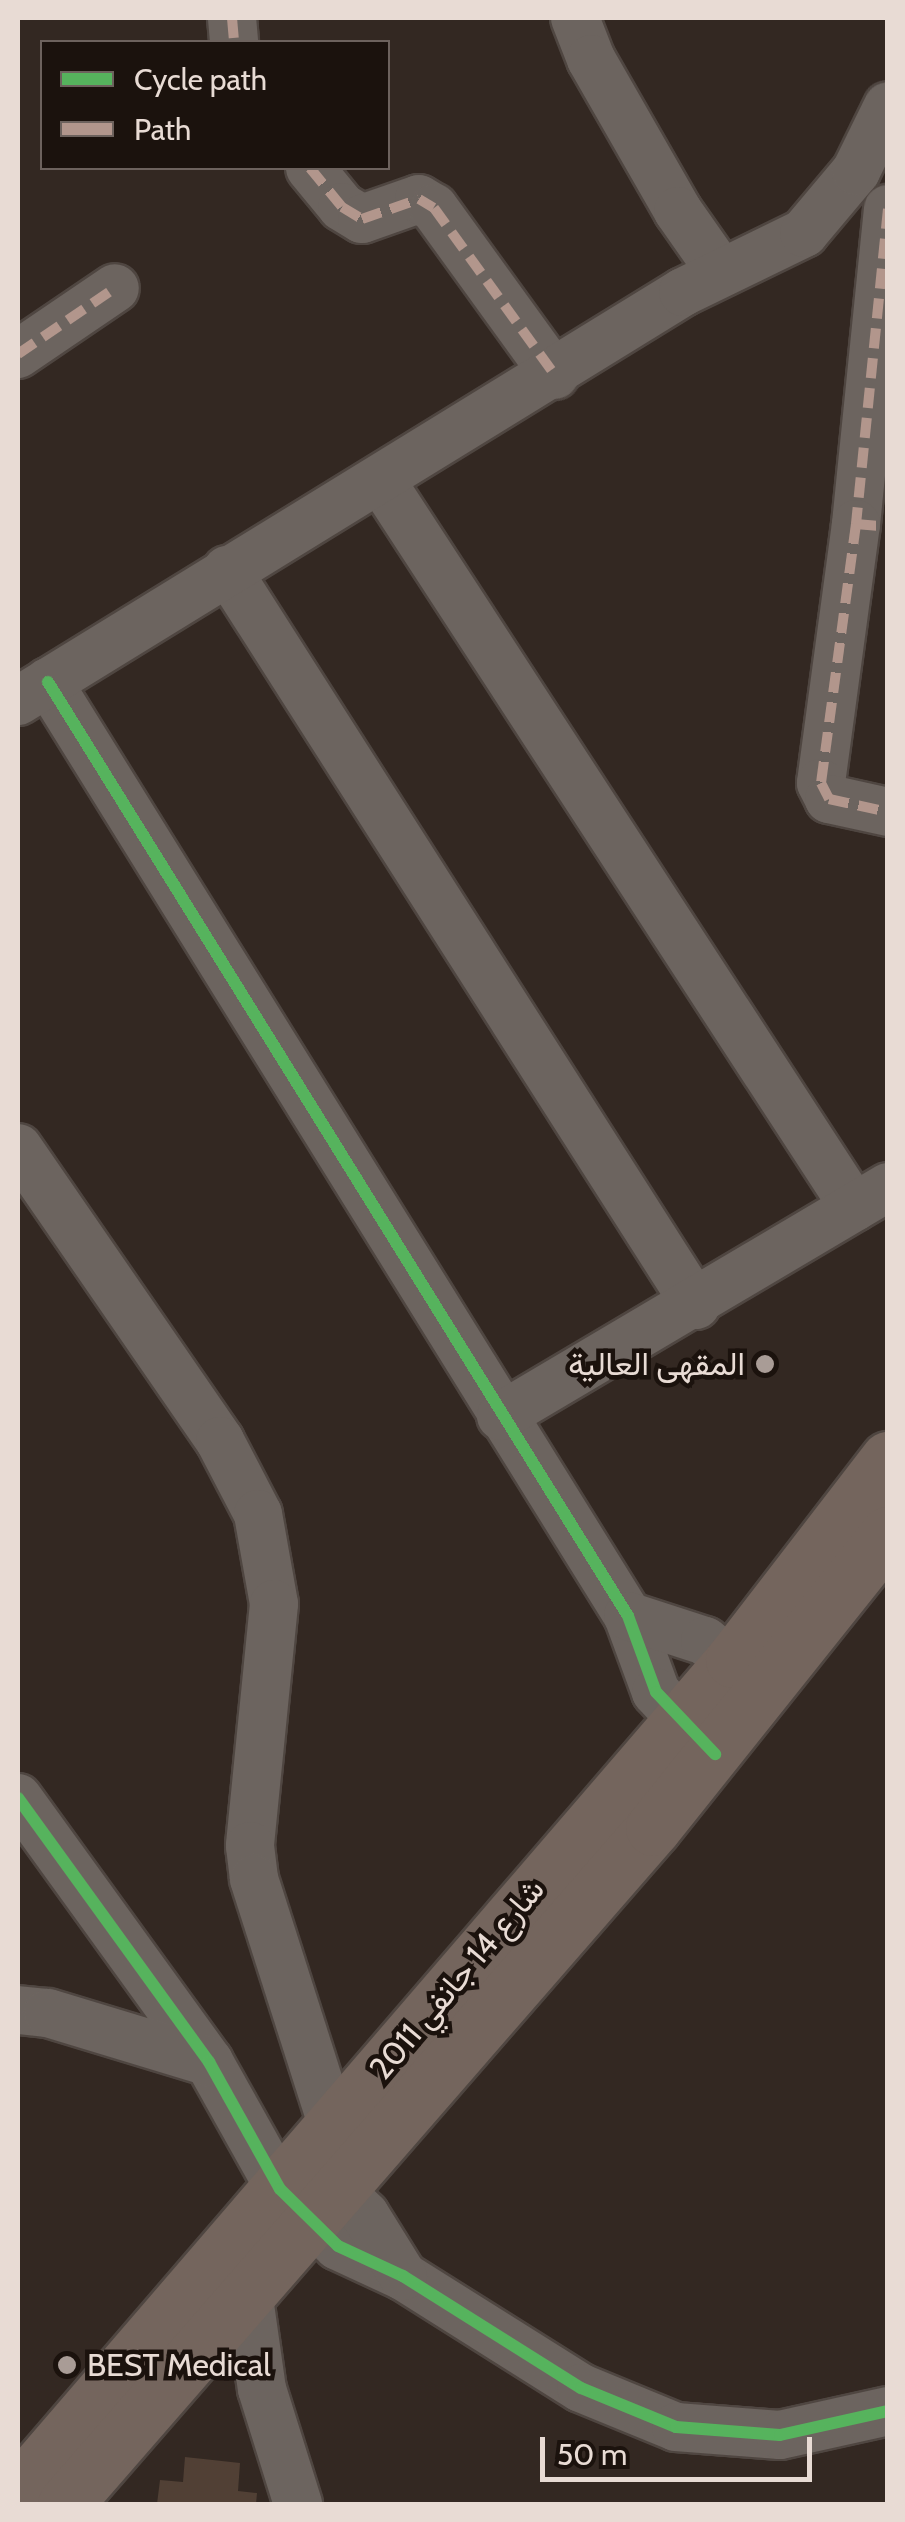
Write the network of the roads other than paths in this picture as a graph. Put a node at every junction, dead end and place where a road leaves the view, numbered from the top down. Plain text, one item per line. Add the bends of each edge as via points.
1 (575, 18) edge
2 (888, 106) edge
3 (312, 170) edge
4 (888, 209) edge
5 (720, 271) junction
6 (115, 288) dead end
7 (18, 354) edge
8 (554, 375) junction
9 (380, 479) junction
10 (872, 525) edge
11 (228, 570) junction
12 (33, 691) edge
13 (888, 812) edge
14 (18, 1148) edge
15 (871, 1197) edge
16 (696, 1306) junction
17 (501, 1416) junction
18 (888, 1459) edge
19 (888, 1534) edge
20 (628, 1616) junction
21 (750, 1676) junction
22 (697, 1738) junction
23 (18, 1798) edge
24 (18, 2010) edge
25 (209, 2062) junction
26 (314, 2177) junction
27 (242, 2233) junction
28 (247, 2294) junction
29 (888, 2411) edge
30 (18, 2491) edge
31 (65, 2504) edge
32 (298, 2504) edge

1 - 5 street via 668,194
2 - 5 street via 856,171 818,219 776,250
3 - 8 street via 342,207 362,219 419,199 434,208
4 - 10 street
5 - 8 street
6 - 7 street
8 - 9 street
9 - 11 street
9 - 15 street
10 - 13 street via 821,782 829,799
11 - 12 street
11 - 16 street
12 - 17 street
14 - 26 street via 220,1441 258,1514 274,1604 251,1832 254,1879
15 - 16 street
16 - 17 street
17 - 20 street
18 - 21 main road, شارع 14 جانفي 2011
19 - 21 main road, شارع 14 جانفي 2011
20 - 21 street via 705,1641
20 - 22 street via 656,1692
21 - 22 main road, شارع 14 جانفي 2011
22 - 26 main road, شارع 14 جانفي 2011
23 - 25 street
24 - 25 street
25 - 26 street via 248,2124
26 - 27 main road, شارع 14 جانفي 2011
26 - 28 main road, شارع 14 جانفي 2011
26 - 29 street via 338,2246 403,2276 581,2388 676,2427 780,2436
27 - 28 street
27 - 30 main road, شارع 14 جانفي 2011
28 - 31 main road, شارع 14 جانفي 2011
28 - 32 street via 262,2389

